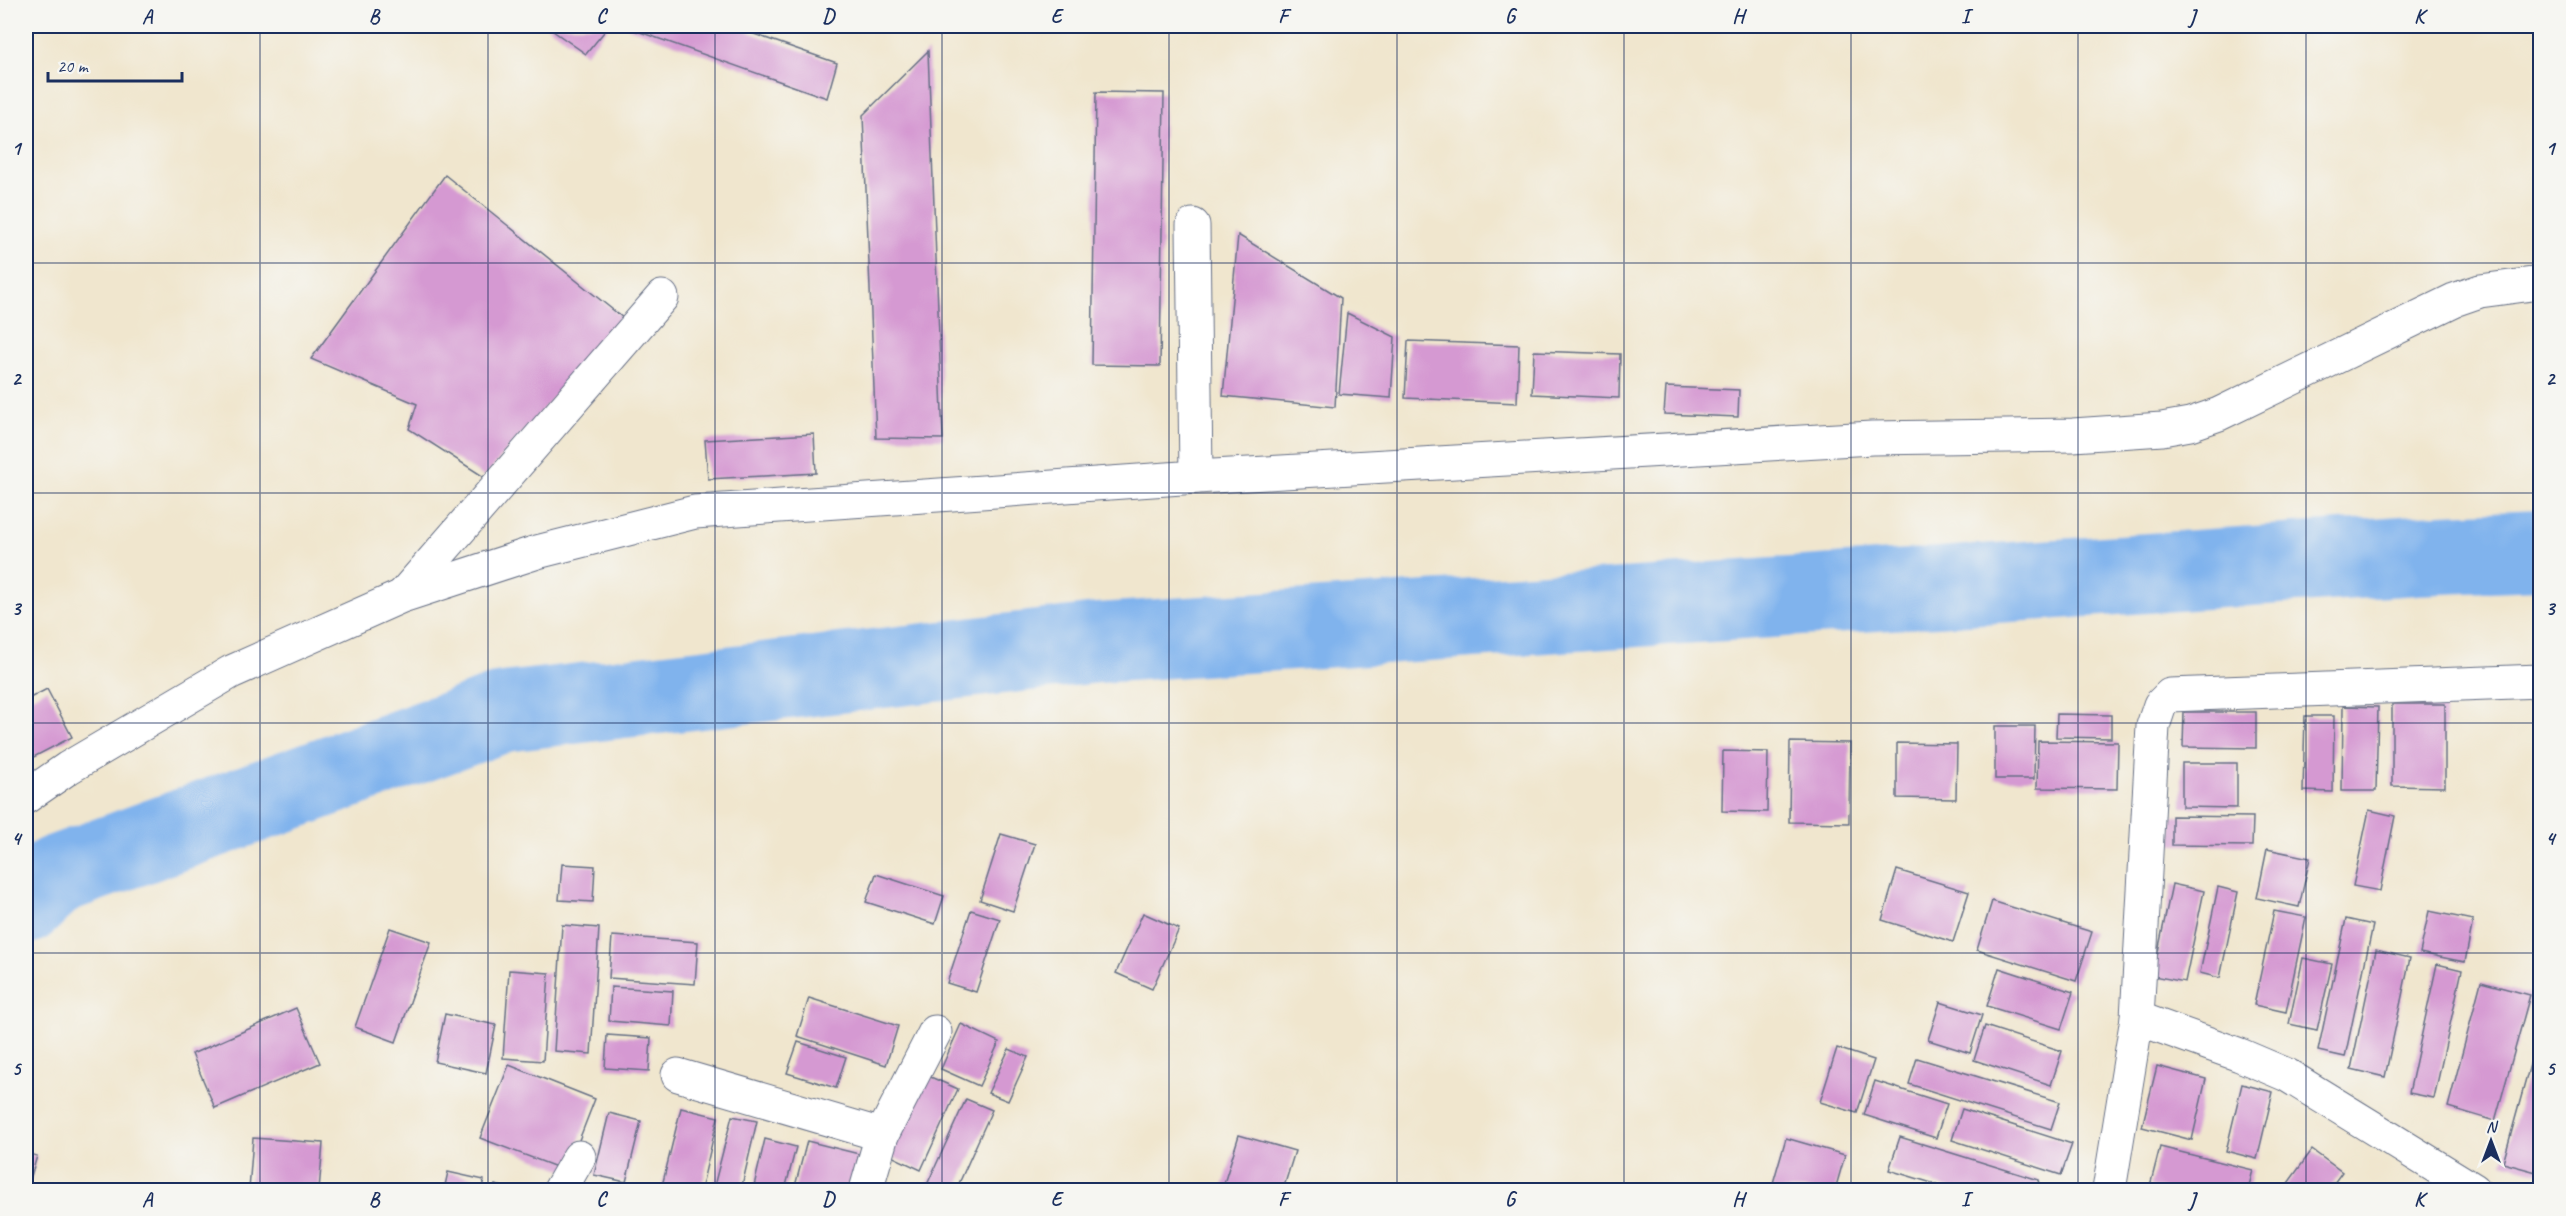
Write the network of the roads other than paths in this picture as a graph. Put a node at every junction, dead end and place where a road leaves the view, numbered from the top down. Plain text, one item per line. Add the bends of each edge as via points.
1 (1193, 225) dead end
2 (2541, 283) edge
3 (662, 297) dead end
4 (1196, 477) junction
5 (402, 596) junction
6 (2541, 681) edge
7 (26, 798) edge
8 (2136, 1018) junction
9 (935, 1032) dead end
10 (678, 1075) dead end
11 (882, 1136) junction
12 (579, 1157) dead end
13 (561, 1191) edge
14 (866, 1191) edge
15 (2109, 1191) edge
16 (2474, 1191) edge

1 - 4 street
2 - 4 street via 2480,291 2454,300 2219,414 2162,429 2073,435 1872,438
3 - 5 street
4 - 5 street via 695,512 537,552
5 - 7 street via 231,672 68,768
6 - 8 street via 2170,695 2160,705 2153,726
8 - 15 street
8 - 16 street via 2287,1075
9 - 11 street
10 - 11 street
11 - 14 street
12 - 13 street

